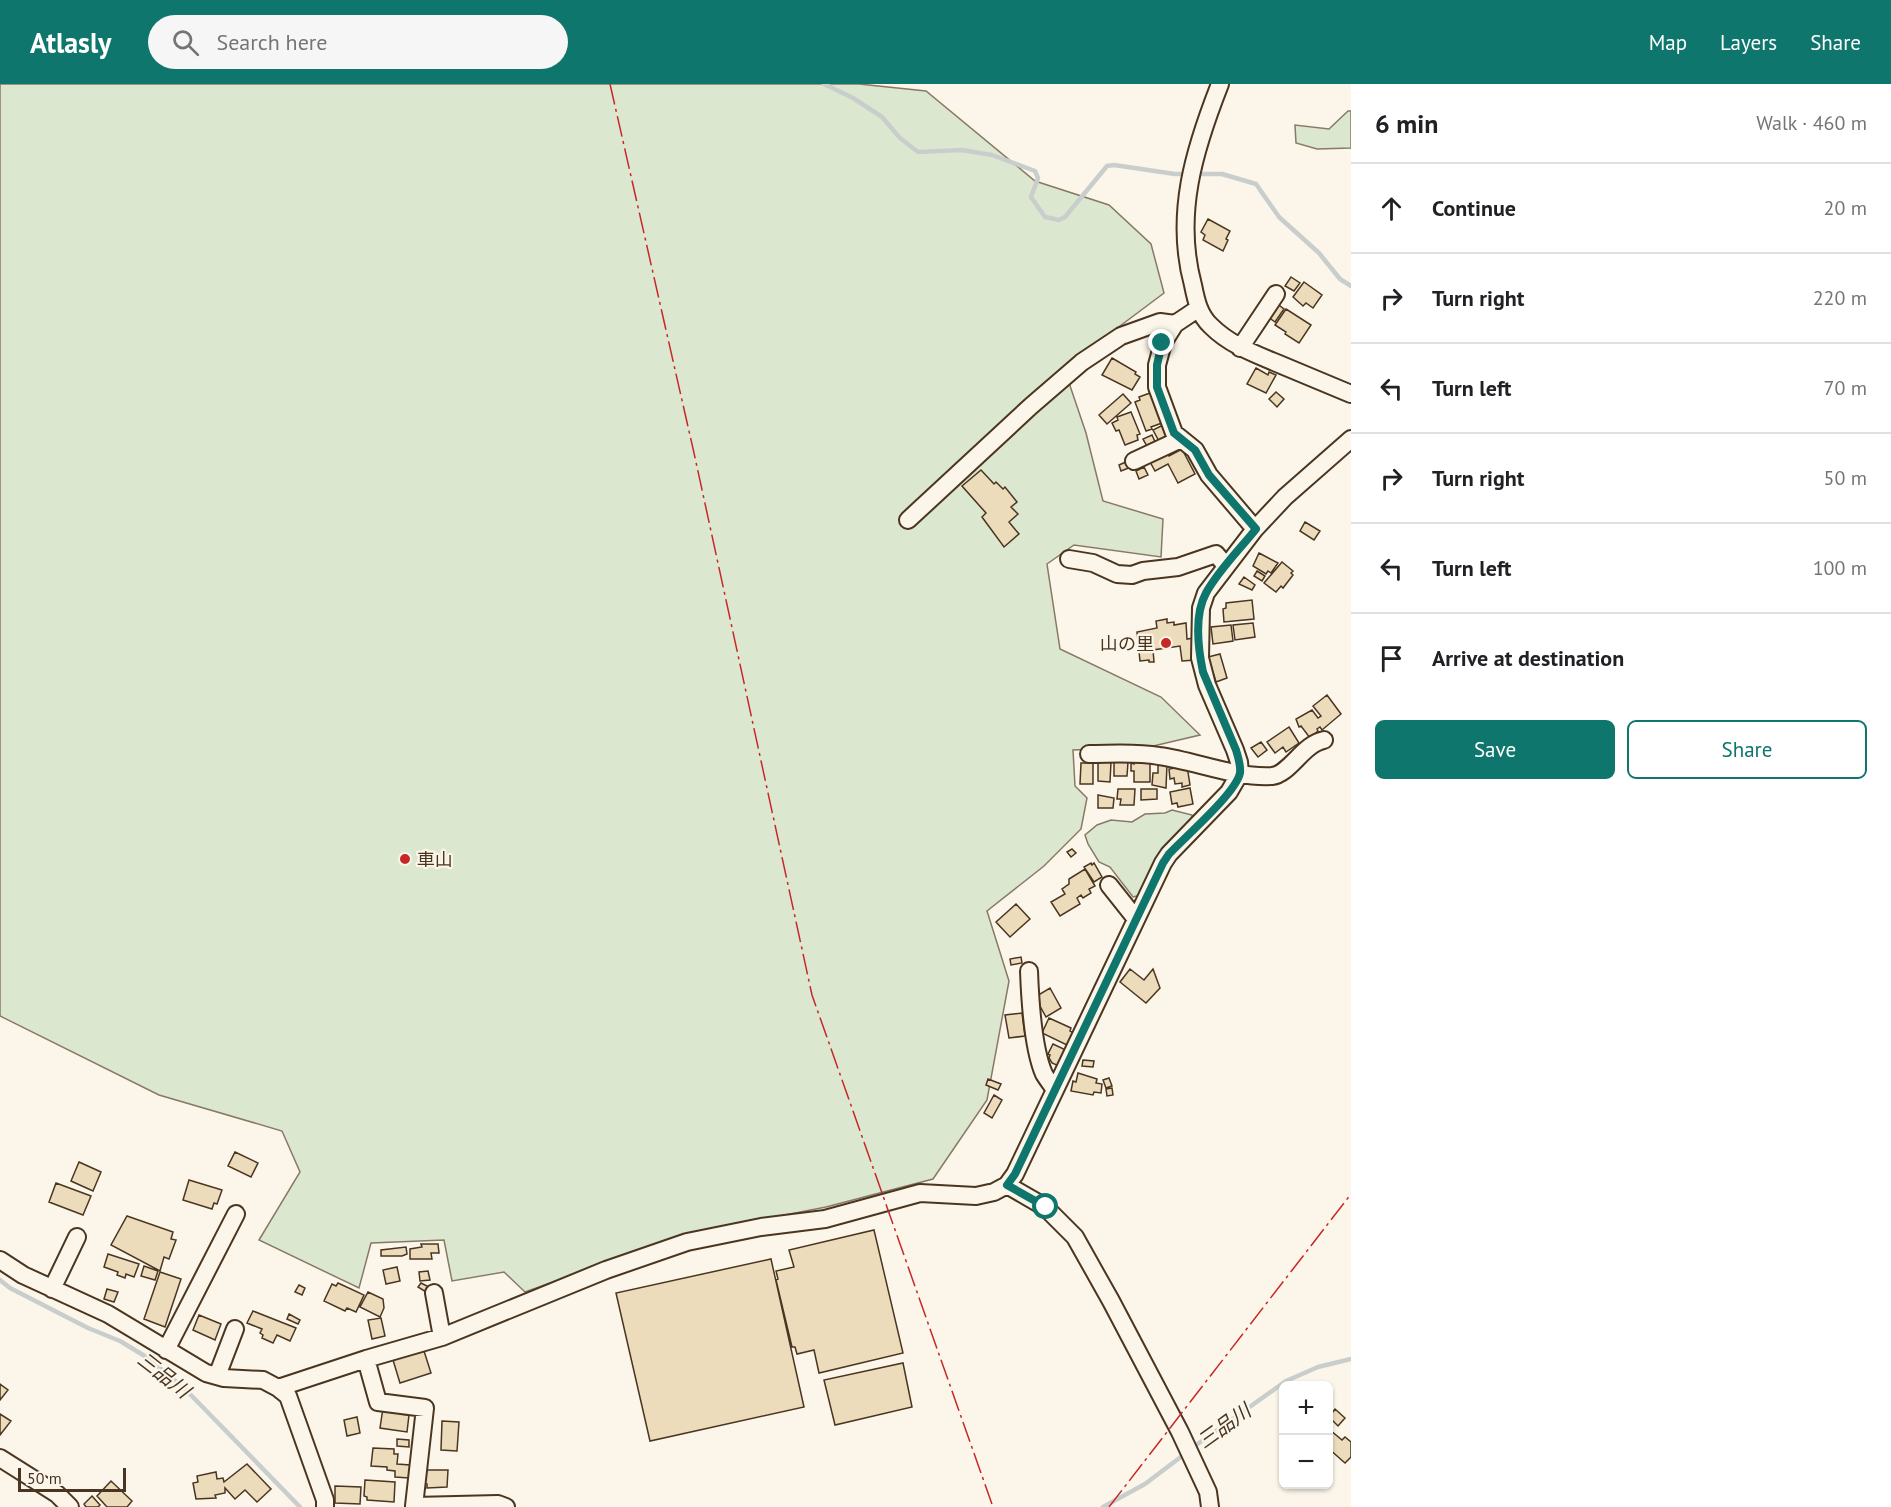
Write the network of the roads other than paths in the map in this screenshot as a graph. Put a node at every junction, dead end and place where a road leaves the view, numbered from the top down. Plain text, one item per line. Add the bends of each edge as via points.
1 (1220, 84) edge
2 (1276, 294) dead end
3 (1199, 308) junction
4 (1176, 324) junction
5 (1240, 348) junction
6 (1351, 394) edge
7 (1181, 438) junction
8 (1351, 439) edge
9 (1134, 461) dead end
10 (908, 520) dead end
11 (1256, 529) junction
12 (1069, 559) dead end
13 (1226, 566) junction
14 (1324, 740) dead end
15 (1089, 754) dead end
16 (1240, 773) junction
17 (1109, 885) dead end
18 (1136, 919) junction
19 (1029, 971) dead end
20 (1054, 1090) junction
21 (1007, 1185) junction
22 (236, 1214) dead end
23 (78, 1238) dead end
24 (3, 1269) edge
25 (52, 1289) junction
26 (434, 1293) dead end
27 (236, 1329) dead end
28 (442, 1337) junction
29 (166, 1350) junction
30 (366, 1359) junction
31 (217, 1376) junction
32 (278, 1388) junction
33 (0, 1458) edge
34 (70, 1507) edge
35 (325, 1507) edge
36 (506, 1507) edge
37 (1210, 1507) edge

1 - 3 street via 1187,189 1184,219 1187,264
2 - 5 street
3 - 4 street
3 - 5 street via 1209,324
4 - 7 street via 1162,343 1157,387 1174,433
4 - 10 street via 1160,322 1121,336 1082,362
5 - 6 street
7 - 9 street
7 - 11 street via 1195,450 1209,475
8 - 11 street via 1285,496
11 - 13 street
12 - 13 street via 1132,575 1178,567 1216,554
13 - 16 street via 1206,593 1201,608 1200,651 1207,685 1236,750
14 - 16 street via 1314,742 1275,776
15 - 16 street via 1157,755
16 - 18 street via 1229,792 1169,854
17 - 18 street
18 - 20 street
19 - 20 street via 1039,1051 1044,1073
20 - 21 street
21 - 28 street via 976,1196 920,1193 825,1219 687,1242 606,1270
21 - 37 street via 1046,1207 1075,1237 1180,1432 1208,1492
22 - 29 street
23 - 25 street
24 - 25 street
25 - 29 street via 108,1314
26 - 28 street
27 - 31 street
28 - 30 street
29 - 31 street
30 - 32 street
30 - 36 street via 378,1402 425,1408 414,1506
31 - 32 street via 262,1380
32 - 35 street via 288,1396
33 - 34 street via 57,1494

